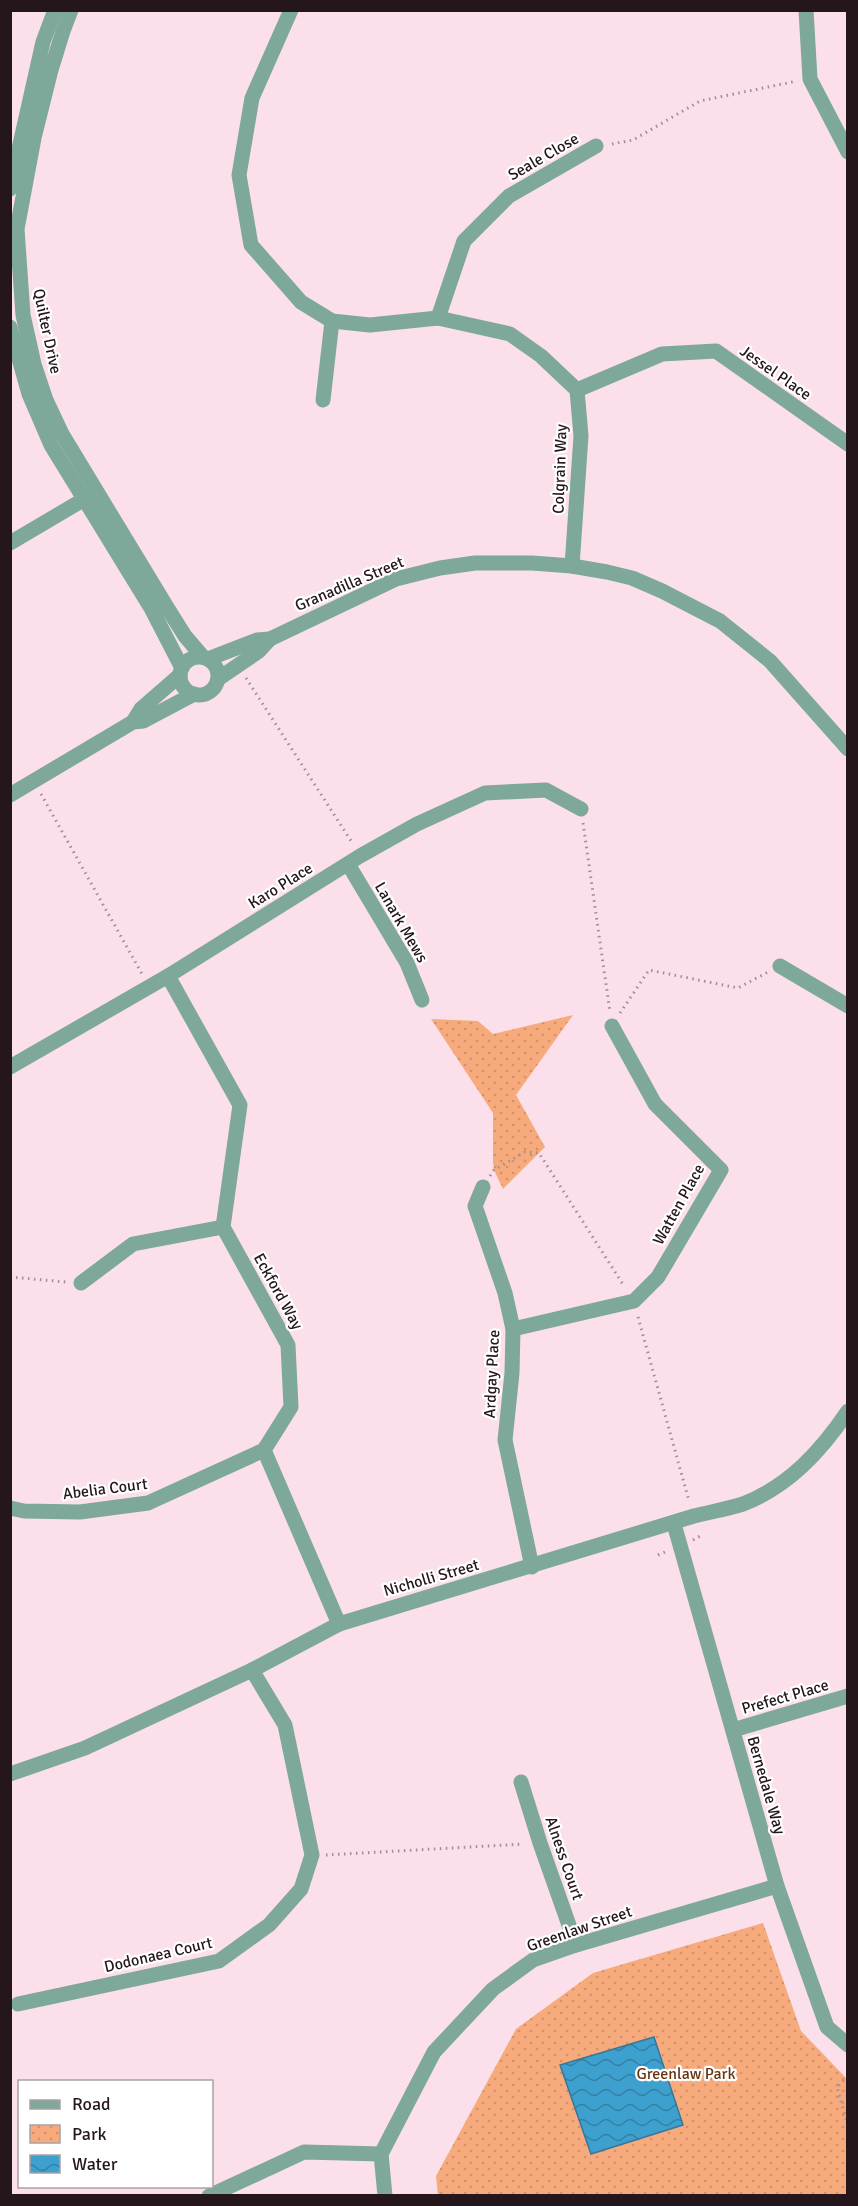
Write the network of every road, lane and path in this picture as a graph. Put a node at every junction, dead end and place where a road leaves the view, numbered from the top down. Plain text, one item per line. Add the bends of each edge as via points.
1 (55, 10) edge
2 (71, 10) edge
3 (291, 10) edge
4 (806, 10) edge
5 (810, 79) junction
6 (596, 147) joint
7 (848, 152) edge
8 (10, 189) edge
9 (17, 315) edge
10 (438, 318) junction
11 (332, 321) junction
12 (10, 327) edge
13 (577, 390) junction
14 (323, 399) dead end
15 (848, 444) edge
16 (91, 495) junction
17 (10, 543) edge
18 (572, 566) junction
19 (270, 639) junction
20 (205, 658) junction
21 (238, 665) junction
22 (181, 671) junction
23 (218, 679) junction
24 (194, 694) junction
25 (134, 722) junction
26 (848, 749) edge
27 (34, 780) junction
28 (10, 795) edge
29 (581, 809) joint
30 (354, 860) junction
31 (780, 966) joint
32 (168, 975) junction
33 (149, 986) junction
34 (422, 1000) dead end
35 (848, 1006) edge
36 (612, 1026) junction
37 (10, 1066) edge
38 (483, 1187) joint
39 (223, 1227) junction
40 (10, 1277) edge
41 (81, 1283) joint
42 (634, 1301) junction
43 (513, 1329) junction
44 (848, 1411) edge
45 (264, 1450) junction
46 (10, 1508) edge
47 (693, 1516) junction
48 (674, 1524) junction
49 (532, 1567) junction
50 (339, 1624) junction
51 (252, 1670) junction
52 (848, 1696) edge
53 (733, 1730) junction
54 (10, 1774) edge
55 (521, 1782) dead end
56 (540, 1843) junction
57 (312, 1855) junction
58 (777, 1886) junction
59 (576, 1945) junction
60 (18, 2004) dead end
61 (848, 2045) edge
62 (848, 2076) edge
63 (848, 2126) edge
64 (381, 2154) junction
65 (209, 2196) edge
66 (385, 2196) edge

1 - 8 street via 43,42
2 - 9 street, Quilter Drive via 34,138 17,229
3 - 11 street via 252,98 239,175 251,245 301,302
4 - 5 street
5 - 6 path via 700,101 633,140
5 - 7 street
6 - 10 street, Seale Close via 509,196 464,241
9 - 16 street, Quilter Drive via 46,400
10 - 11 street via 370,325
10 - 13 street via 510,334 541,356
11 - 14 street
12 - 16 street, Quilter Drive via 29,394 51,446
13 - 15 street, Jessel Place via 662,354 716,351
13 - 18 street, Colgrain Way via 581,436
16 - 17 street
16 - 20 street, Quilter Drive via 185,636
16 - 22 street, Quilter Drive
18 - 19 street, Granadilla Street via 475,563 441,568 396,579
18 - 26 street, Granadilla Street via 632,578 720,621 771,661
19 - 20 street, Granadilla Street
19 - 21 street, Granadilla Street
20 - 22 street via 190,659
20 - 23 street via 217,669
21 - 23 street, Granadilla Street
21 - 30 path
22 - 24 street via 184,687
22 - 25 street via 141,709
23 - 24 street via 211,691
24 - 25 street
25 - 27 street
27 - 28 street
27 - 33 path
29 - 30 street, Karo Place via 546,790 485,793 417,824
29 - 36 path
30 - 32 street, Karo Place
30 - 34 street, Lanark Mews
31 - 35 street
31 - 36 path via 738,988 649,970
32 - 33 street, Karo Place
32 - 39 street via 240,1105
33 - 37 street, Karo Place
36 - 42 street, Watten Place via 655,1104 721,1170 658,1277
38 - 42 path via 494,1170 525,1152 539,1153
38 - 43 street, Ardgay Place via 475,1206
39 - 41 street via 133,1244
39 - 45 street, Eckford Way via 288,1345 291,1407
40 - 41 path
42 - 43 street
42 - 47 path
43 - 49 street, Ardgay Place via 505,1440
44 - 47 street, Nicholli Street via 805,1465 773,1490 742,1504
45 - 46 street, Abelia Court via 148,1503 80,1512
45 - 50 street
47 - 48 street, Nicholli Street
48 - 49 street, Nicholli Street
48 - 53 street, Bernedale Way
49 - 50 street, Nicholli Street
50 - 51 street, Nicholli Street
51 - 54 street, Nicholli Street via 85,1748
51 - 57 street, Dodonaea Court via 285,1725
52 - 53 street, Prefect Place
53 - 58 street, Bernedale Way
55 - 56 street, Alness Court
56 - 57 path
56 - 59 street, Alness Court
57 - 60 street, Dodonaea Court via 301,1889 270,1924 219,1961
58 - 59 street, Greenlaw Street
58 - 61 street, Bernedale Way via 827,2027
59 - 64 street, Greenlaw Street via 532,1960 493,1989 434,2052
62 - 63 path via 837,2087
64 - 65 street via 304,2152
64 - 66 street

